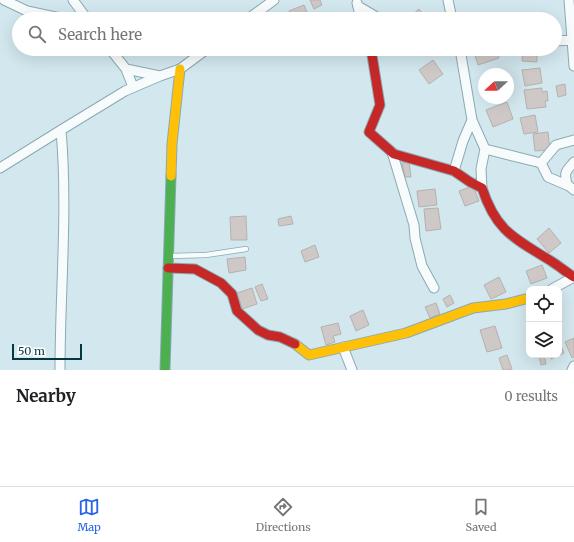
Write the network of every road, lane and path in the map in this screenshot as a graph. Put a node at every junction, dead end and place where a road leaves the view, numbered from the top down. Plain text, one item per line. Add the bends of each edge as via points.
1 (4, 0) edge
2 (73, 0) edge
3 (274, 0) edge
4 (448, 0) edge
5 (569, 0) edge
6 (357, 3) edge
7 (27, 12) edge
8 (82, 12) edge
9 (258, 12) edge
10 (370, 12) edge
11 (451, 12) edge
12 (573, 39) edge
13 (562, 40) edge
14 (116, 56) edge
15 (198, 56) edge
16 (372, 56) edge
17 (461, 56) edge
18 (574, 66) edge
19 (126, 69) junction
20 (180, 69) junction
21 (160, 76) junction
22 (133, 87) junction
23 (472, 120) junction
24 (61, 130) junction
25 (574, 140) edge
26 (486, 149) junction
27 (392, 152) junction
28 (574, 162) edge
29 (541, 163) junction
30 (0, 168) edge
31 (454, 171) junction
32 (482, 188) junction
33 (570, 188) edge
34 (246, 249) dead end
35 (169, 256) junction
36 (168, 268) junction
37 (574, 277) edge
38 (558, 286) edge
39 (434, 288) dead end
40 (526, 299) edge
41 (343, 347) junction
42 (574, 366) edge
43 (60, 370) edge
44 (165, 370) edge
45 (352, 370) edge
46 (572, 370) edge

1 - 7 street
2 - 8 street
3 - 9 street
4 - 11 street
5 - 12 street
6 - 10 street
12 - 13 street
12 - 18 street
14 - 19 street
15 - 20 street
16 - 27 street via 380,105 369,132
17 - 23 street
19 - 21 street
19 - 22 street
20 - 21 street
20 - 35 street via 172,144
21 - 22 street
22 - 24 street
23 - 26 street
23 - 31 street
24 - 30 street
24 - 43 street via 64,212
25 - 29 street via 556,145
26 - 29 street
26 - 32 street via 481,169
27 - 31 street
27 - 39 street via 414,224 422,266
28 - 33 street via 566,170 565,177
29 - 33 street via 548,177
31 - 32 street
32 - 37 street via 492,213 506,231
34 - 35 lane via 206,255
35 - 36 street
36 - 41 street via 195,270 221,283 232,294 237,311 258,330 290,341 309,355
36 - 44 street
37 - 38 street
40 - 41 street via 473,308 406,333
41 - 45 street
42 - 46 street

